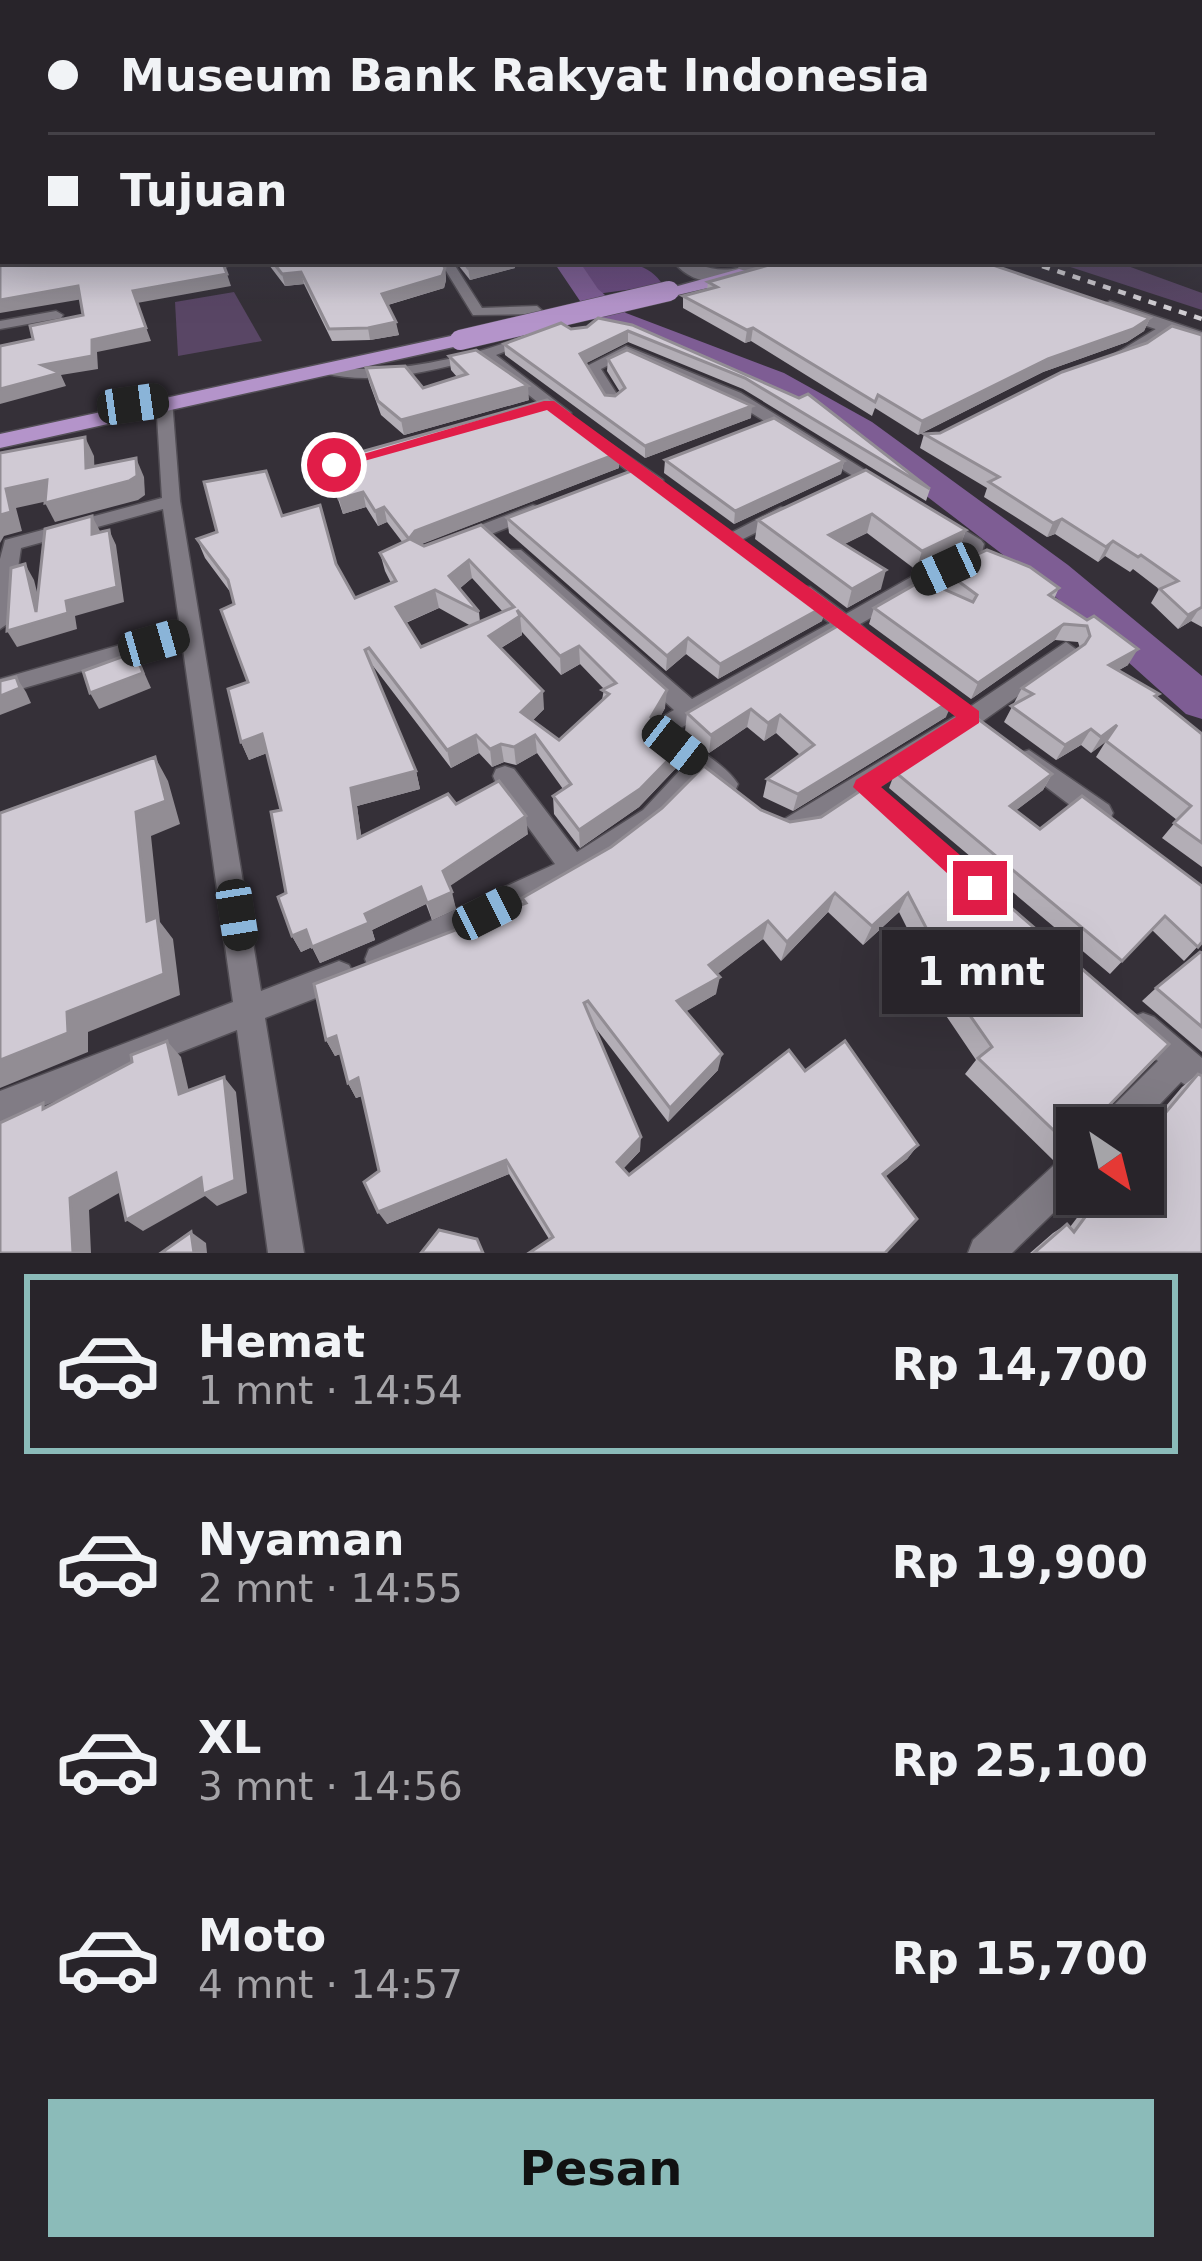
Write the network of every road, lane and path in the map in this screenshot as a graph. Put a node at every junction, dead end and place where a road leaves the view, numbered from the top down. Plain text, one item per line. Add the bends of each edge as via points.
1 (448, 264) edge
2 (682, 264) edge
3 (684, 264) edge
4 (745, 268) edge
5 (669, 290) junction
6 (1084, 298) edge
7 (56, 315) edge
8 (0, 325) edge
9 (1168, 327) junction
10 (1202, 339) edge
11 (483, 352) junction
12 (1102, 364) edge
13 (328, 370) junction
14 (612, 399) edge
15 (163, 403) junction
16 (775, 419) junction
17 (755, 427) edge
18 (0, 428) edge
19 (0, 442) edge
20 (649, 468) junction
21 (864, 475) junction
22 (617, 479) edge
23 (844, 484) edge
24 (898, 496) edge
25 (676, 498) edge
26 (171, 502) junction
27 (806, 502) edge
28 (551, 504) edge
29 (935, 518) edge
30 (485, 529) junction
31 (446, 546) edge
32 (749, 552) edge
33 (788, 581) edge
34 (0, 622) edge
35 (845, 624) junction
36 (192, 632) junction
37 (1066, 650) edge
38 (881, 651) edge
39 (0, 686) edge
40 (688, 709) junction
41 (1010, 746) edge
42 (700, 765) junction
43 (506, 776) dead end
44 (1125, 831) edge
45 (574, 868) junction
46 (251, 1009) junction
47 (1129, 1016) edge
48 (1191, 1069) edge
49 (0, 1107) edge
50 (1142, 1107) edge
51 (1056, 1187) edge
52 (286, 1253) edge
53 (986, 1253) edge

1 - 11 street via 478,312 526,308 551,322 544,334
2 - 5 main road via 683,281
3 - 4 main road via 709,276
4 - 5 main road
5 - 13 main road, bridge
6 - 9 main road
7 - 8 street
9 - 10 main road
9 - 12 street
11 - 13 street via 347,377
11 - 20 street via 538,408
13 - 15 main road
14 - 16 street via 594,364 626,350
15 - 18 main road
15 - 19 main road
15 - 26 street
16 - 17 street
16 - 21 street
20 - 22 street
20 - 25 street
21 - 23 street
21 - 24 street
26 - 34 street via 12,544
26 - 36 street
27 - 32 street via 721,531
28 - 30 street
29 - 35 street via 974,544 973,557
30 - 31 street
30 - 40 street
33 - 35 street
35 - 38 street
35 - 40 street
36 - 39 street
36 - 46 street
37 - 42 street via 872,794 798,827 788,830 764,815
40 - 42 street via 666,734
41 - 44 street
42 - 45 street via 652,818
43 - 45 street
45 - 46 street via 404,950
46 - 49 street
46 - 52 street
47 - 48 street
48 - 50 street
51 - 53 street

